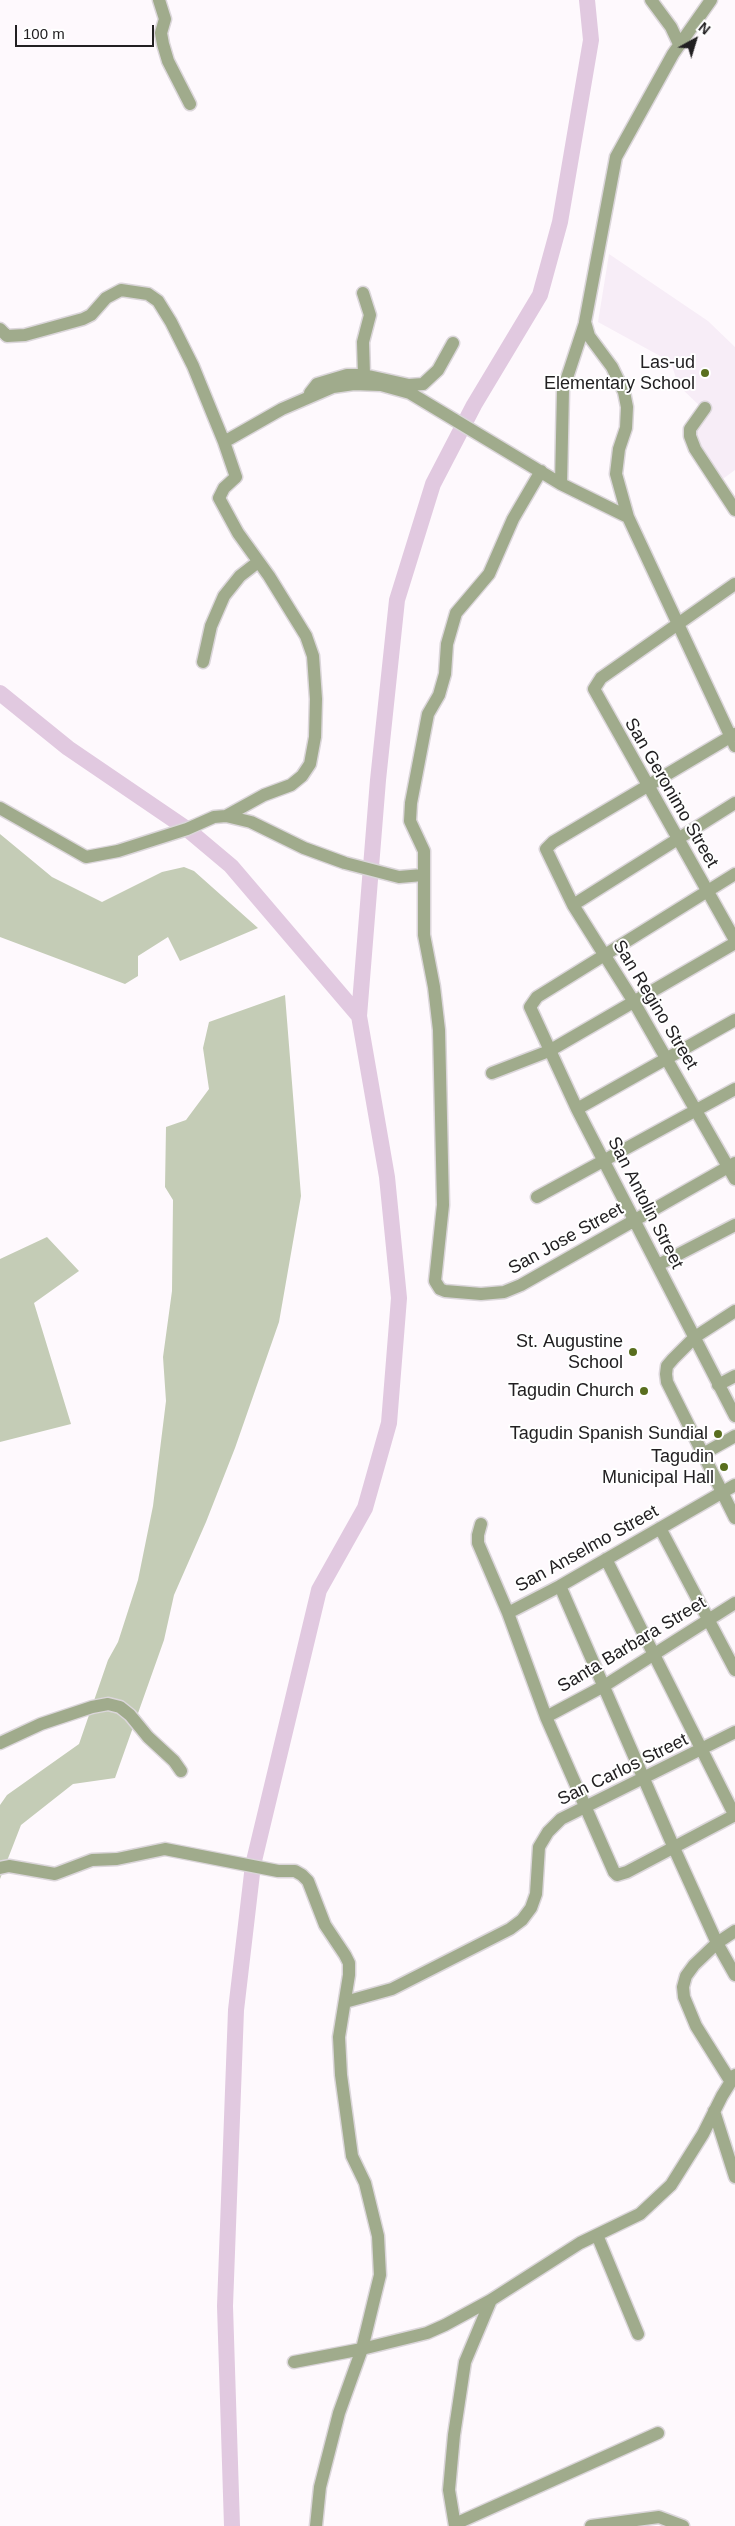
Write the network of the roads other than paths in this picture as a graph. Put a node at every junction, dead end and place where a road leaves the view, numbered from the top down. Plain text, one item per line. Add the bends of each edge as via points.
1 (159, 0) edge
2 (651, 0) edge
3 (711, 0) edge
4 (679, 44) junction
5 (190, 104) dead end
6 (363, 293) dead end
7 (585, 322) junction
8 (0, 329) edge
9 (453, 343) dead end
10 (364, 375) junction
11 (307, 397) junction
12 (705, 408) dead end
13 (224, 442) junction
14 (538, 470) junction
15 (561, 484) junction
16 (735, 510) edge
17 (628, 517) junction
18 (258, 562) junction
19 (735, 584) edge
20 (679, 624) junction
21 (203, 662) dead end
22 (733, 739) edge
23 (648, 788) junction
24 (735, 803) edge
25 (0, 808) edge
26 (226, 816) junction
27 (678, 840) junction
28 (735, 874) edge
29 (423, 875) junction
30 (707, 891) junction
31 (573, 905) junction
32 (735, 942) edge
33 (606, 955) junction
34 (634, 1002) junction
35 (735, 1020) edge
36 (549, 1051) junction
37 (667, 1058) junction
38 (492, 1073) dead end
39 (735, 1090) edge
40 (577, 1109) junction
41 (696, 1110) junction
42 (604, 1162) junction
43 (732, 1165) edge
44 (735, 1179) edge
45 (537, 1197) dead end
46 (634, 1222) junction
47 (735, 1225) edge
48 (658, 1265) junction
49 (735, 1311) edge
50 (695, 1337) junction
51 (735, 1376) edge
52 (718, 1385) junction
53 (735, 1416) edge
54 (735, 1436) edge
55 (703, 1454) junction
56 (735, 1485) edge
57 (721, 1492) junction
58 (735, 1518) edge
59 (481, 1524) dead end
60 (660, 1528) junction
61 (606, 1558) junction
62 (560, 1586) junction
63 (735, 1603) edge
64 (508, 1613) junction
65 (708, 1619) junction
66 (655, 1652) junction
67 (735, 1670) edge
68 (604, 1686) junction
69 (546, 1717) junction
70 (735, 1732) edge
71 (0, 1743) edge
72 (703, 1750) junction
73 (181, 1771) dead end
74 (644, 1776) junction
75 (583, 1806) junction
76 (735, 1815) edge
77 (674, 1848) junction
78 (0, 1868) edge
79 (735, 1931) edge
80 (718, 1943) junction
81 (735, 1975) edge
82 (345, 2002) junction
83 (733, 2079) edge
84 (714, 2111) junction
85 (735, 2177) edge
86 (596, 2235) junction
87 (490, 2300) junction
88 (638, 2334) dead end
89 (362, 2349) junction
90 (294, 2362) dead end
91 (658, 2433) dead end
92 (455, 2525) edge
93 (316, 2526) edge
94 (591, 2526) edge
95 (683, 2526) edge

1 - 5 street via 165,19 162,33 168,61
2 - 4 street
3 - 4 street
4 - 7 street via 616,157
6 - 10 street via 370,315 363,342
7 - 15 street via 563,390
7 - 17 street via 589,336 612,367 628,407 616,474
8 - 13 street via 7,336 26,336 83,319 106,298 121,290 148,294 158,301 171,322
9 - 10 street via 438,370 423,384 409,385
10 - 11 street via 347,374 326,380 317,384
11 - 13 street
11 - 14 street via 333,387 354,384 394,388
12 - 16 street via 690,429 690,436
13 - 18 street via 236,477 219,498
14 - 15 street
14 - 29 street via 489,574 456,613 447,644 445,674 439,695 428,714 411,803 410,821 424,851
15 - 17 street
17 - 20 street
18 - 21 street via 240,576 224,596 211,626
18 - 26 street via 292,611 313,656 314,737 310,764 302,776
19 - 20 street
20 - 22 street
20 - 23 street, San Geronimo Street via 601,678 594,689
22 - 23 street
23 - 27 street, San Geronimo Street
23 - 31 street, San Regino Street via 546,849
24 - 27 street
25 - 26 street via 86,857 118,851 214,817
26 - 29 street via 251,822 304,848 345,863 400,877
27 - 30 street, San Geronimo Street
27 - 31 street
28 - 30 street
29 - 46 street, San Jose Street via 424,935 439,1030 443,1205 435,1281 445,1291 504,1292
30 - 32 street, San Geronimo Street
30 - 33 street
31 - 33 street, San Regino Street
32 - 34 street
33 - 34 street, San Regino Street
33 - 36 street, San Antolin Street via 531,1003 530,1011
34 - 36 street
34 - 37 street, San Regino Street
35 - 37 street
36 - 38 street
36 - 40 street, San Antolin Street
37 - 40 street
37 - 41 street, San Regino Street
39 - 41 street
40 - 42 street, San Antolin Street
41 - 42 street
41 - 43 street, San Regino Street
42 - 45 street
42 - 46 street, San Antolin Street
43 - 44 street, San Regino Street
43 - 46 street, San Jose Street
46 - 48 street, San Antolin Street
47 - 48 street
48 - 50 street, San Antolin Street
49 - 50 street
50 - 52 street, San Antolin Street
50 - 55 street via 667,1366 666,1374
51 - 52 street
52 - 53 street, San Antolin Street
54 - 55 street
55 - 57 street
56 - 57 street, San Anselmo Street
57 - 58 street
57 - 60 street, San Anselmo Street
59 - 64 street via 478,1543
60 - 61 street, San Anselmo Street
60 - 65 street
61 - 62 street, San Anselmo Street
61 - 66 street
62 - 64 street, San Anselmo Street
62 - 68 street
63 - 65 street, Santa Barbara Street
64 - 69 street
65 - 66 street, Santa Barbara Street
65 - 67 street
66 - 68 street, Santa Barbara Street
66 - 72 street
68 - 69 street, Santa Barbara Street
68 - 74 street
69 - 75 street
70 - 72 street, San Carlos Street
71 - 73 street via 40,1724 108,1704 120,1707 130,1715
72 - 74 street, San Carlos Street
72 - 76 street
74 - 75 street, San Carlos Street
74 - 77 street
75 - 77 street via 611,1869 617,1875
75 - 82 street, San Carlos Street via 561,1819 543,1839 537,1855 536,1894 522,1920 392,1989
76 - 77 street
77 - 80 street
78 - 82 street via 9,1866 64,1873 92,1860 117,1859 165,1849 278,1871 295,1871 308,1881 325,1925 349,1963
79 - 80 street
80 - 81 street
80 - 83 street via 686,1976 684,1997 696,2026
82 - 89 street via 339,2038 349,2141 352,2156 365,2182 380,2253 380,2275
83 - 84 street
84 - 85 street
84 - 86 street via 689,2158 657,2200 640,2214
86 - 87 street
86 - 88 street
87 - 89 street via 427,2333
87 - 92 street via 465,2362 449,2490
89 - 90 street
89 - 93 street via 339,2413 327,2459
91 - 92 street
94 - 95 street via 659,2517

